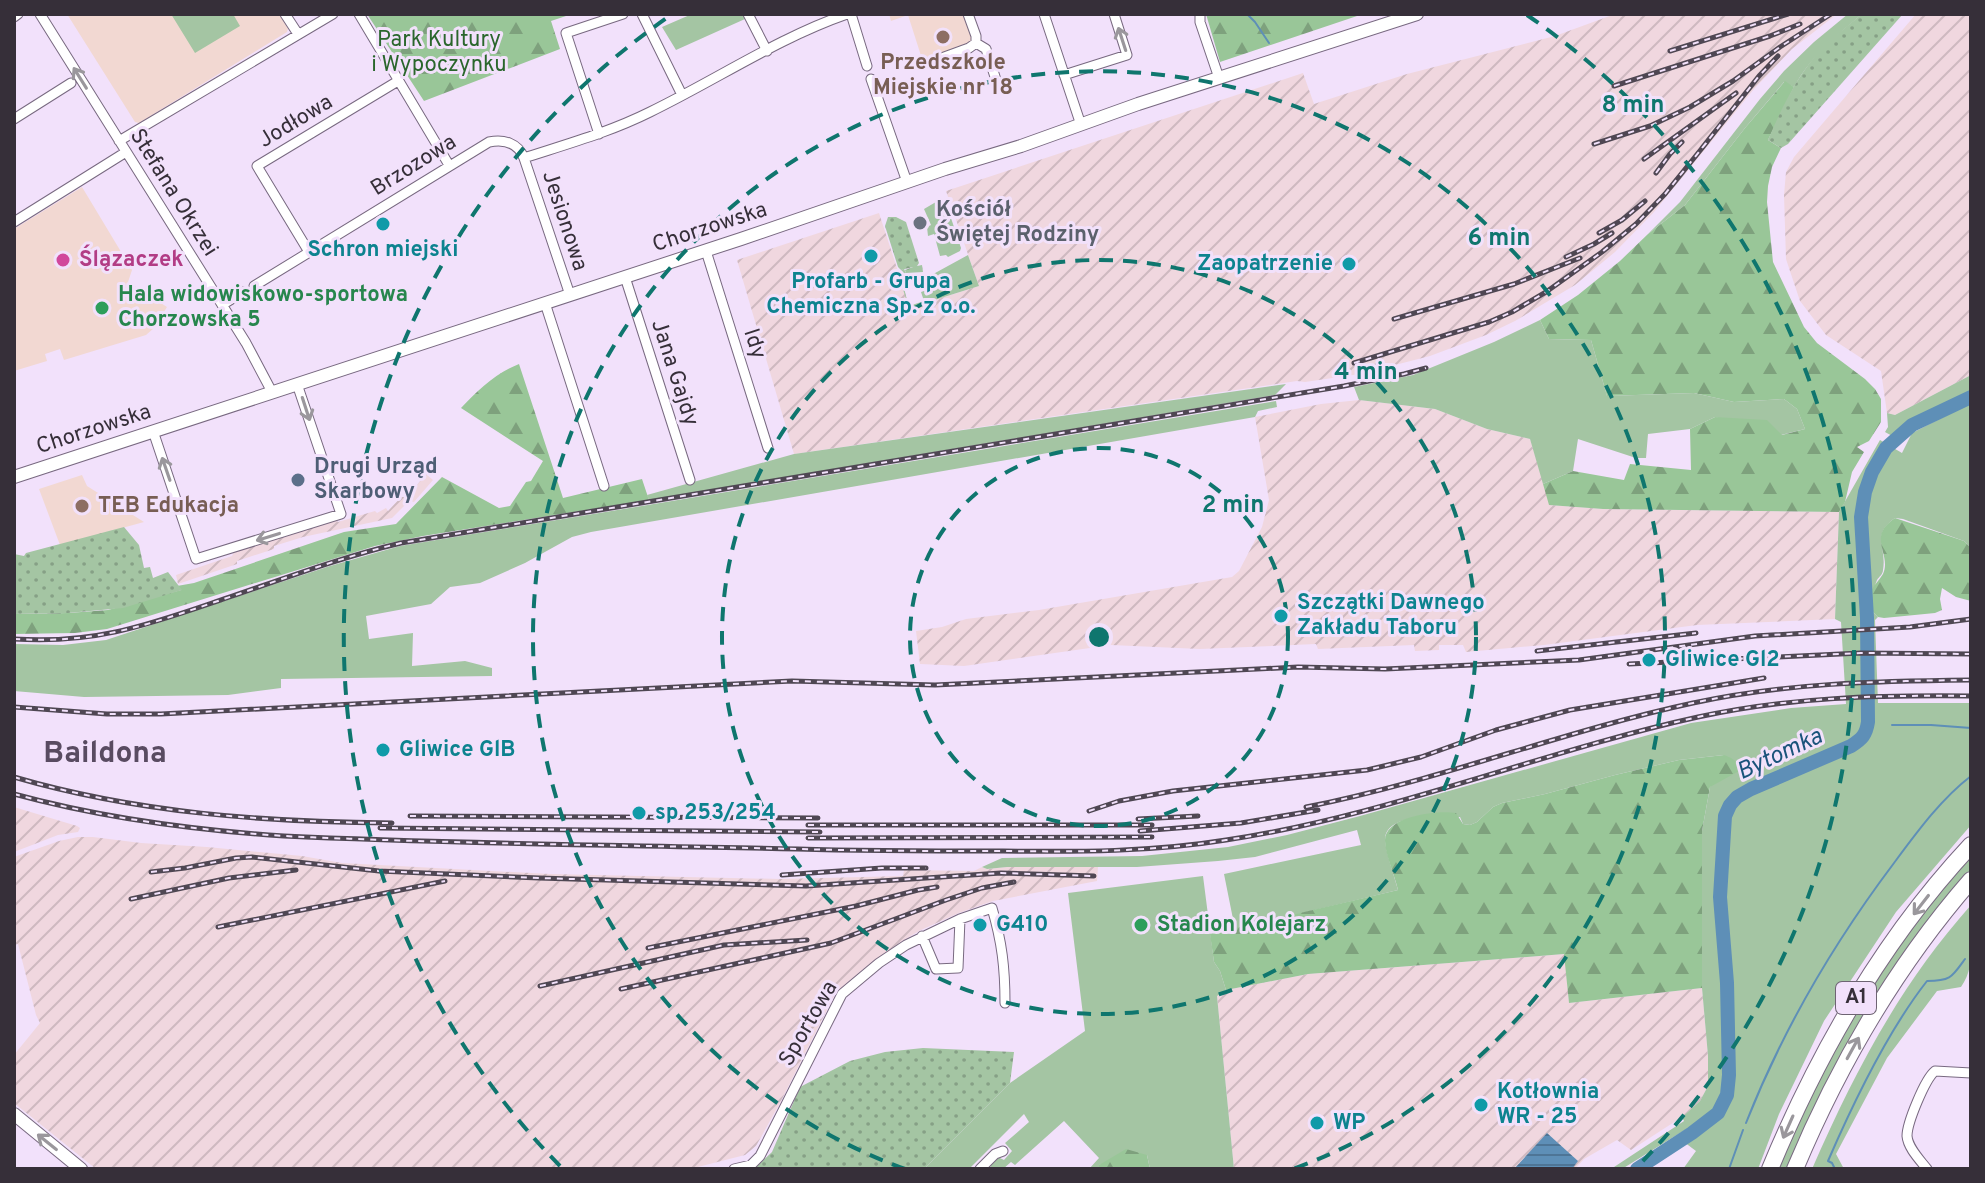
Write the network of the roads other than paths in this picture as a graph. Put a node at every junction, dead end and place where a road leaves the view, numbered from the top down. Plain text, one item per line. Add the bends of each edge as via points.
1 (41, 14) edge
2 (285, 14) edge
3 (333, 14) edge
4 (359, 14) edge
5 (623, 14) edge
6 (642, 14) edge
7 (748, 14) edge
8 (849, 14) edge
9 (968, 14) edge
10 (1044, 14) edge
11 (1114, 14) edge
12 (1200, 14) edge
13 (1417, 14) edge
14 (298, 34) junction
15 (976, 43) junction
16 (767, 51) junction
17 (928, 63) dead end
18 (867, 66) dead end
19 (1064, 75) junction
20 (1219, 78) junction
21 (871, 79) dead end
22 (398, 81) junction
23 (71, 83) dead end
24 (998, 86) dead end
25 (682, 95) junction
26 (14, 119) edge
27 (1081, 125) junction
28 (599, 134) junction
29 (119, 141) junction
30 (126, 152) junction
31 (524, 158) junction
32 (449, 165) junction
33 (907, 182) junction
34 (14, 222) edge
35 (706, 251) junction
36 (309, 252) junction
37 (625, 277) junction
38 (254, 286) dead end
39 (243, 292) dead end
40 (570, 295) junction
41 (545, 303) junction
42 (222, 305) junction
43 (297, 384) junction
44 (272, 392) junction
45 (153, 431) junction
46 (768, 448) dead end
47 (14, 477) edge
48 (690, 480) dead end
49 (604, 486) dead end
50 (1971, 845) edge
51 (1971, 880) edge
52 (960, 919) junction
53 (922, 936) junction
54 (1005, 1003) dead end
55 (1971, 1073) edge
56 (14, 1114) edge
57 (1003, 1151) dead end
58 (81, 1169) edge
59 (734, 1169) edge
60 (980, 1169) edge
61 (1770, 1169) edge
62 (1795, 1169) edge
63 (1927, 1169) edge

29 -> 1 street, Stefana Okrzei
2 - 14 street
3 - 14 street
4 - 22 street
5 - 28 street via 566,33
6 - 25 street
7 - 16 street
8 - 16 street
8 - 18 street
9 - 15 street
10 - 19 street
19 -> 11 street via 1127,55
12 - 20 street
13 - 20 main road, Chorzowska
14 - 29 street
15 - 17 street
15 - 24 street via 986,49
16 - 25 street
19 - 27 street
20 - 27 main road, Chorzowska
21 - 33 street
22 - 32 street
22 - 36 street, Jodłowa via 257,166
23 - 26 street
25 - 28 street
27 - 33 main road, Chorzowska
28 - 31 street
29 - 30 street, Stefana Okrzei
30 - 34 street
30 - 42 street, Stefana Okrzei
31 - 32 street, Brzozowa via 515,146 496,140
31 - 40 street, Jesionowa
32 - 36 street, Brzozowa
33 - 35 main road, Chorzowska
35 - 37 main road, Chorzowska
35 - 46 street, Idy
36 - 38 street, Brzozowa
37 - 40 main road, Chorzowska
37 - 48 street, Jana Gajdy
39 - 42 street
40 - 41 main road, Chorzowska
41 - 43 main road, Chorzowska
41 - 49 street
42 - 44 street, Stefana Okrzei
43 - 44 main road, Chorzowska
43 -> 45 street via 341,514 196,559
44 - 45 main road, Chorzowska
45 - 47 main road, Chorzowska
50 -> 61 highway, A1 via 1901,930 1841,1021
62 -> 51 highway, A1 via 1835,1080 1891,985
52 - 53 street, Sportowa
52 - 53 street via 958,968 936,969
52 - 54 street, Sportowa via 992,908 1005,965
53 - 59 street, Sportowa via 842,994 760,1156 751,1165
55 - 63 street via 1935,1071 1927,1080 1907,1134
58 -> 56 main road
57 - 60 street

